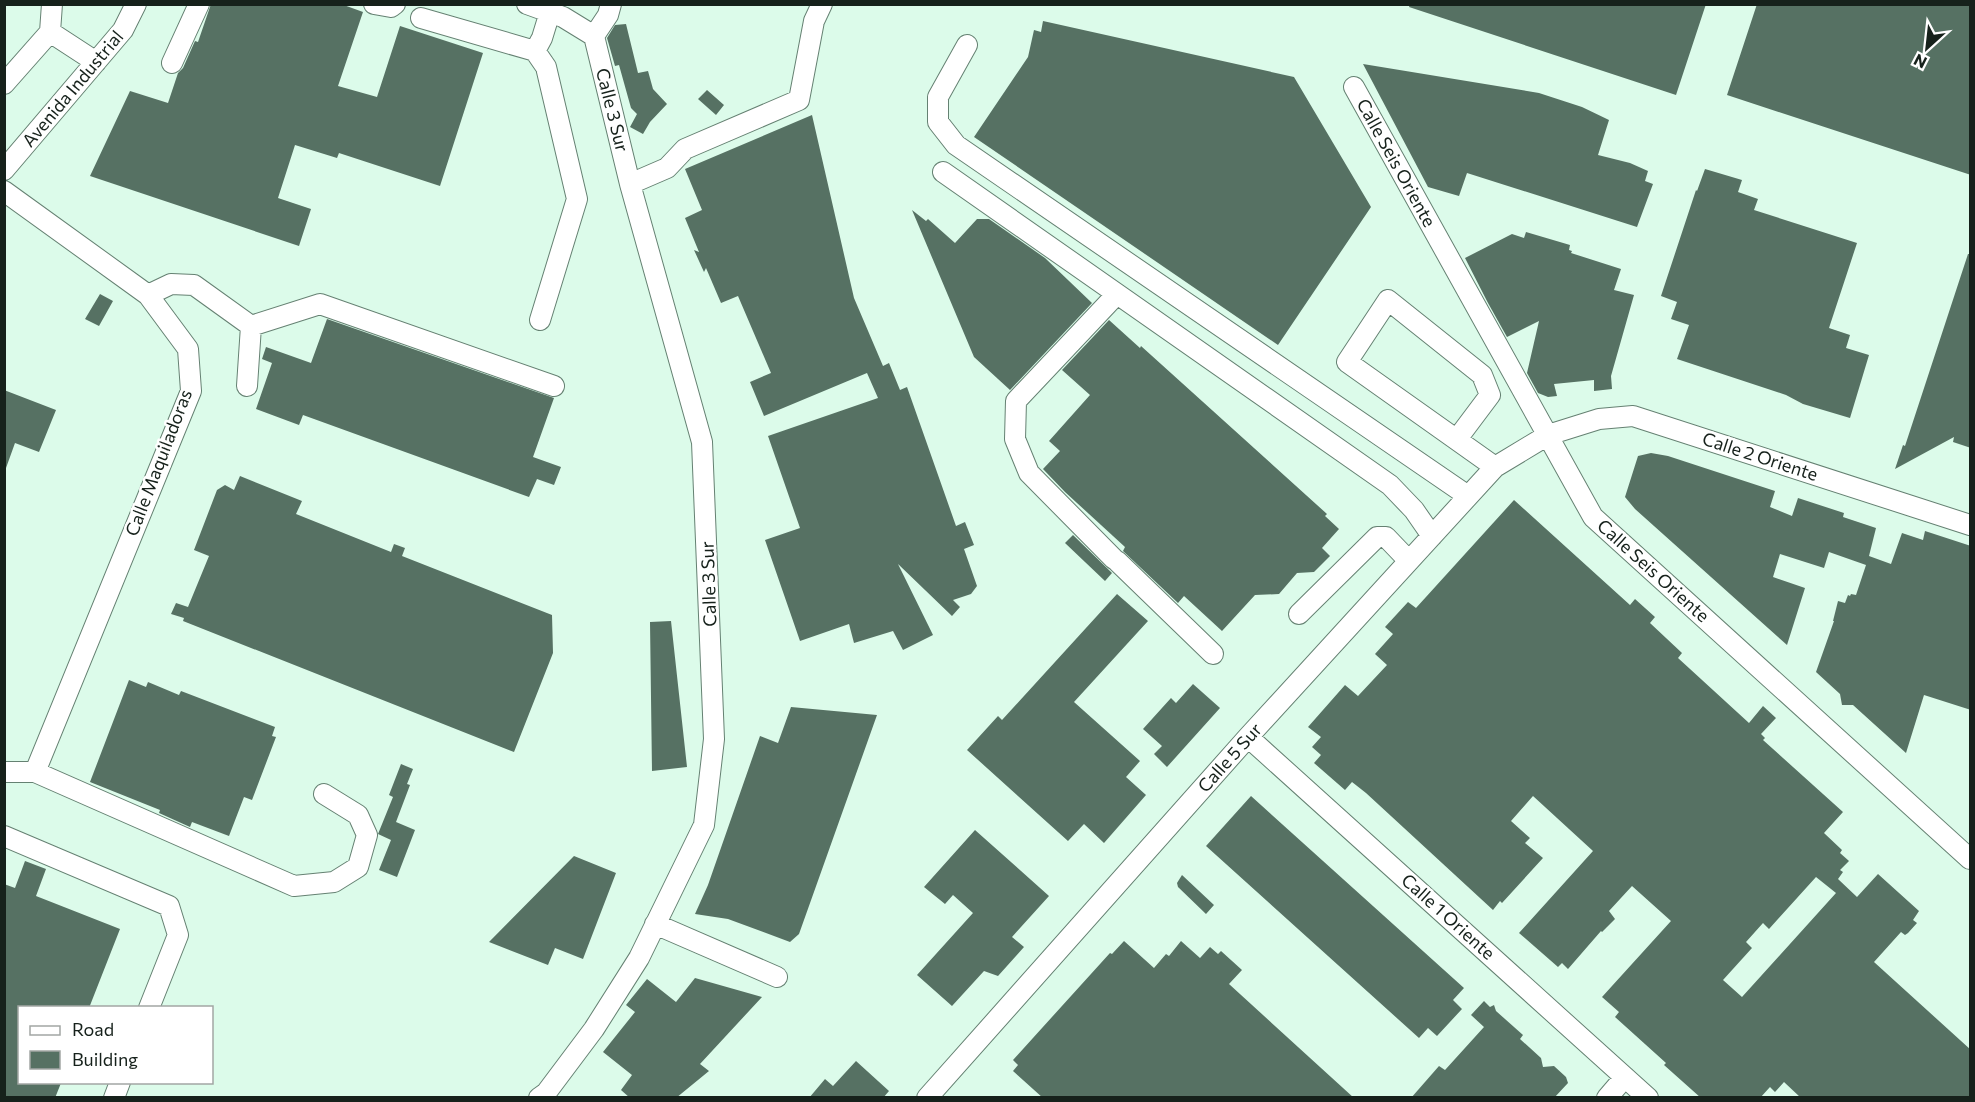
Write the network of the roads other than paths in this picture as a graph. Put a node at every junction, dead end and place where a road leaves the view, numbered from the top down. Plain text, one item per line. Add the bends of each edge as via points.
1 (52, 4) edge
2 (136, 4) edge
3 (199, 4) edge
4 (374, 4) edge
5 (395, 4) edge
6 (527, 4) edge
7 (611, 4) edge
8 (822, 4) edge
9 (560, 11) edge
10 (421, 18) dead end
11 (50, 32) junction
12 (594, 36) junction
13 (966, 45) dead end
14 (536, 51) junction
15 (96, 62) junction
16 (172, 63) dead end
17 (4, 84) edge
18 (1354, 87) dead end
19 (4, 170) edge
20 (942, 172) dead end
21 (630, 184) junction
22 (4, 191) edge
23 (148, 295) junction
24 (1116, 295) junction
25 (540, 320) dead end
26 (251, 326) junction
27 (247, 386) dead end
28 (554, 387) dead end
29 (1548, 435) junction
30 (1456, 439) junction
31 (1495, 467) junction
32 (1468, 496) junction
33 (1971, 525) edge
34 (1432, 536) junction
35 (1409, 561) junction
36 (1299, 614) dead end
37 (1213, 654) dead end
38 (1248, 737) junction
39 (4, 772) edge
40 (35, 772) junction
41 (324, 794) dead end
42 (4, 836) edge
43 (1971, 859) edge
44 (655, 924) junction
45 (777, 977) dead end
46 (150, 1006) edge
47 (1625, 1077) junction
48 (120, 1084) edge
49 (114, 1098) edge
50 (539, 1098) edge
51 (927, 1098) edge
52 (1606, 1098) edge
53 (1648, 1098) edge

1 - 11 street
2 - 15 street, Avenida Industrial via 123,30
3 - 16 street
4 - 5 street
6 - 9 street
7 - 12 street
8 - 21 street via 814,21 799,100 685,149 667,168
9 - 12 street
9 - 14 street
10 - 14 street
11 - 15 street
11 - 17 street
12 - 21 street, Calle 3 Sur
13 - 32 street via 938,97 938,122 956,145
14 - 25 street via 546,67 577,199
15 - 19 street, Avenida Industrial
18 - 29 street, Calle Seis Oriente
20 - 24 street
21 - 44 street, Calle 3 Sur via 702,442 710,607 714,739 704,825
22 - 23 street, Calle Maquiladoras
23 - 26 street via 171,284 194,285
23 - 40 street, Calle Maquiladoras via 188,349 191,391
24 - 34 street via 1390,485
24 - 37 street via 1016,401 1015,439 1029,474
26 - 27 street
26 - 28 street via 320,304
29 - 31 street, Calle 5 Sur
29 - 33 street, Calle 2 Oriente via 1599,420 1633,416
29 - 43 street, Calle Seis Oriente via 1593,517
30 - 30 street via 1347,362 1388,300 1482,375 1490,395
30 - 31 street
31 - 32 street, Calle 5 Sur
32 - 34 street, Calle 5 Sur
34 - 35 street, Calle 5 Sur
35 - 36 street via 1386,537 1377,537
35 - 38 street, Calle 5 Sur
38 - 47 street, Calle 1 Oriente
38 - 51 street, Calle 5 Sur
39 - 40 street
40 - 41 street via 294,886 334,882 358,867 367,835 358,815
42 - 46 street via 169,906 178,935
44 - 45 street
44 - 50 street, Calle 3 Sur via 639,958 594,1029
47 - 52 street
47 - 53 street, Calle 1 Oriente
48 - 49 street

